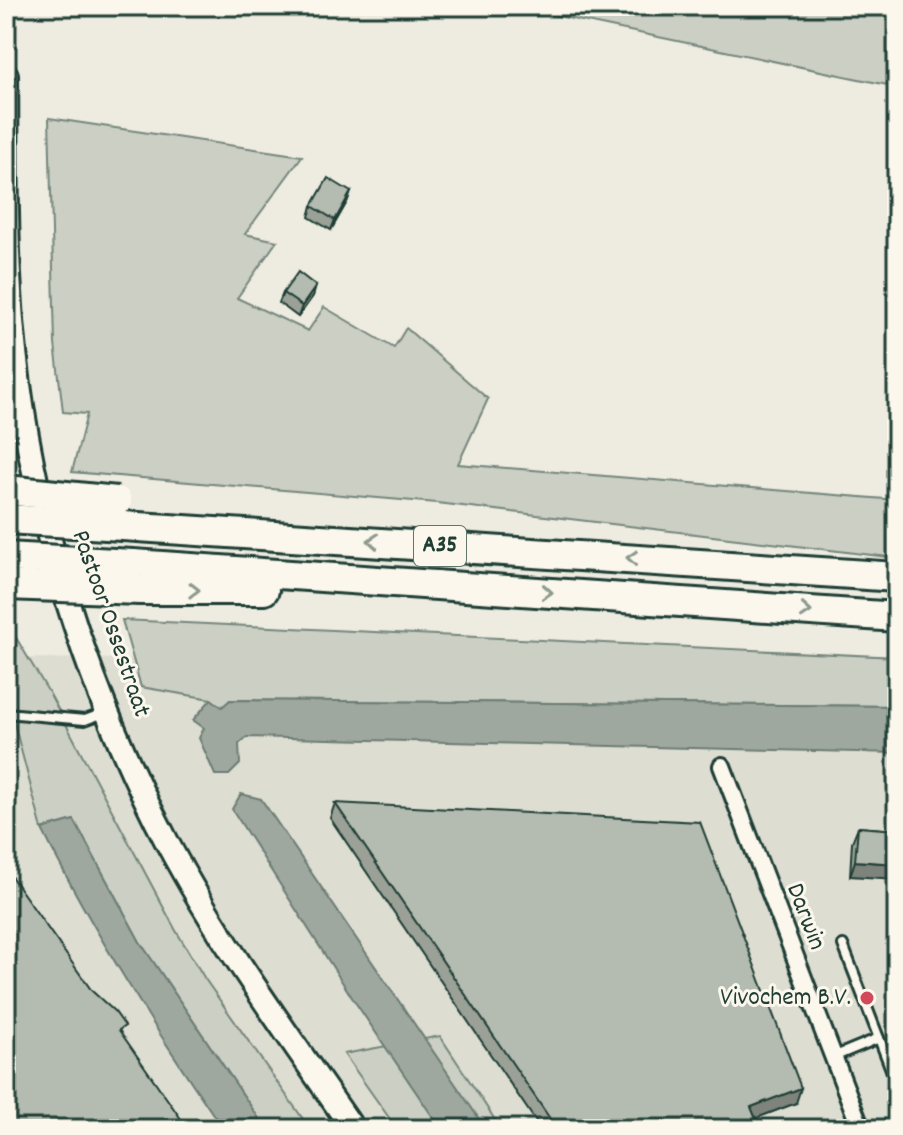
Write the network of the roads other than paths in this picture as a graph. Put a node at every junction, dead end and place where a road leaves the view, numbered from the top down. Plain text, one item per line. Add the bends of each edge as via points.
1 (6, 75) edge
2 (8, 235) edge
3 (6, 490) edge
4 (120, 513) junction
5 (6, 519) edge
6 (6, 557) edge
7 (136, 577) junction
8 (897, 577) edge
9 (6, 585) edge
10 (897, 617) edge
11 (107, 712) junction
12 (6, 713) edge
13 (722, 766) dead end
14 (843, 945) dead end
15 (879, 1038) junction
16 (832, 1057) junction
17 (897, 1085) edge
18 (353, 1129) edge
19 (861, 1129) edge

1 - 2 main road, Pastoor Ossestraat
2 - 11 main road, Pastoor Ossestraat via 15,347 35,469 57,563
3 - 4 highway, A35, bridge
4 - 5 highway, A35, bridge
8 -> 4 highway, A35 via 171,529
6 - 7 highway, A35, bridge
7 - 9 highway, A35, bridge
7 -> 10 highway, A35 via 389,581
11 - 12 lane via 85,720
11 - 18 main road, Pastoor Ossestraat via 169,847 228,949
13 - 16 street, Darwin
14 - 15 lane
15 - 16 lane
15 - 17 lane
16 - 19 street, Darwin

